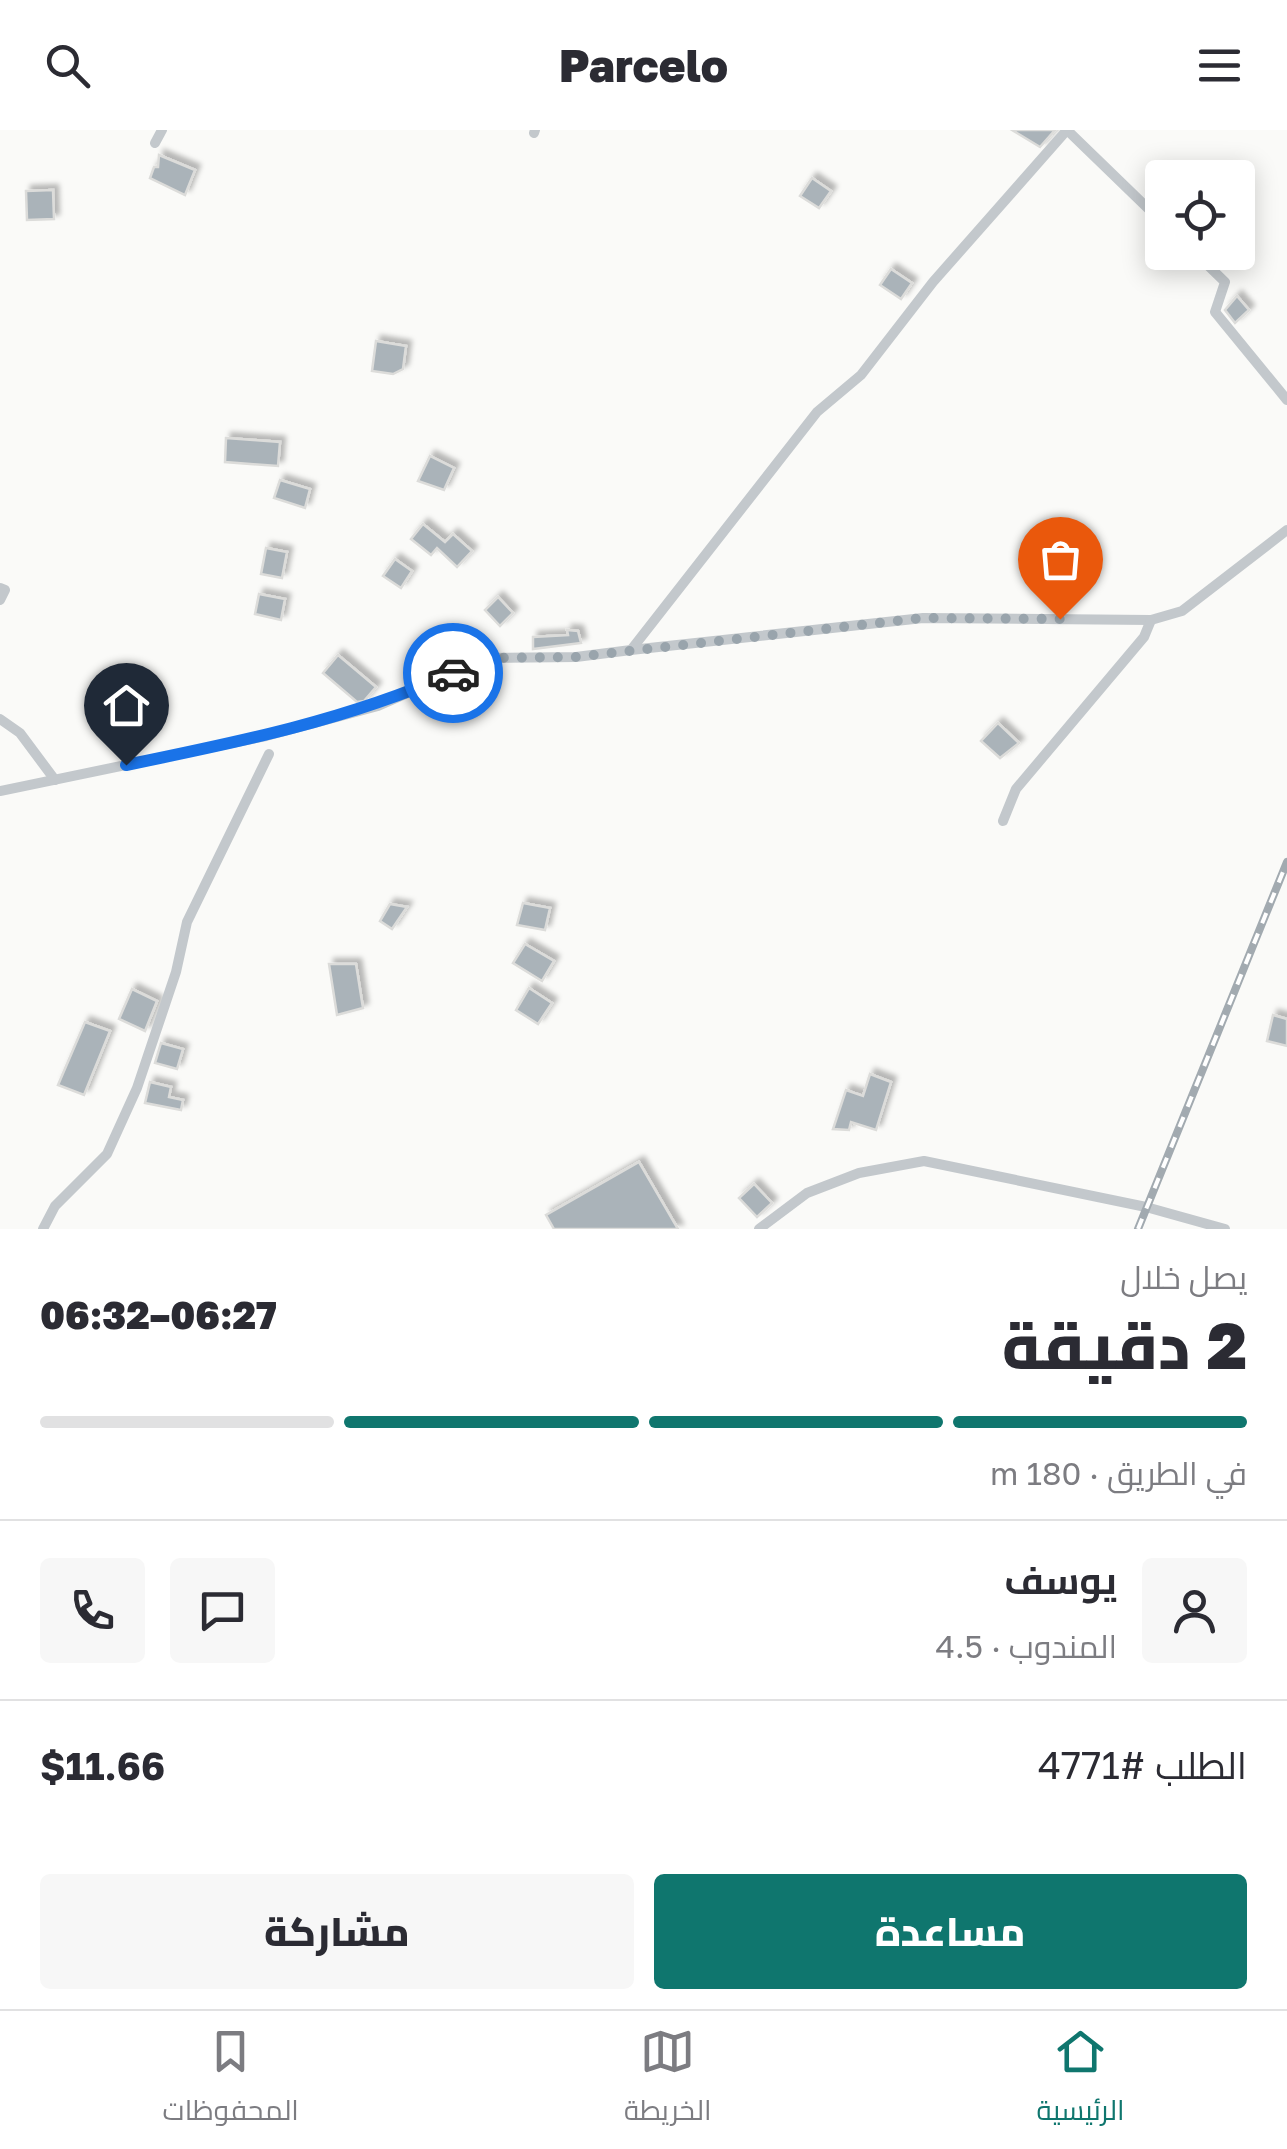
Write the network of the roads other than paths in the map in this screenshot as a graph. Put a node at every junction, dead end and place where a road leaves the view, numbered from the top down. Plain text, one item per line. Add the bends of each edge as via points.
1 (162, 130) edge
2 (1067, 130) edge
3 (155, 143) dead end
4 (1145, 206) edge
5 (1213, 270) edge
6 (1287, 400) edge
7 (1287, 530) edge
8 (0, 588) edge
9 (0, 600) edge
10 (1152, 620) junction
11 (631, 650) junction
12 (0, 719) edge
13 (269, 754) dead end
14 (55, 780) junction
15 (0, 791) edge
16 (1003, 821) dead end
17 (43, 1229) edge
18 (759, 1229) edge
19 (1225, 1229) edge

1 - 3 street
2 - 4 street
2 - 11 street via 861,375 817,412
5 - 6 street via 1225,282 1214,312
7 - 10 street via 1182,611
8 - 9 street
10 - 11 street via 923,618
10 - 16 street via 1016,790
11 - 14 street via 487,658 378,706
12 - 14 street
13 - 17 street via 187,922 137,1088 107,1154 55,1206
14 - 15 street
18 - 19 street via 806,1193 860,1173 924,1161

